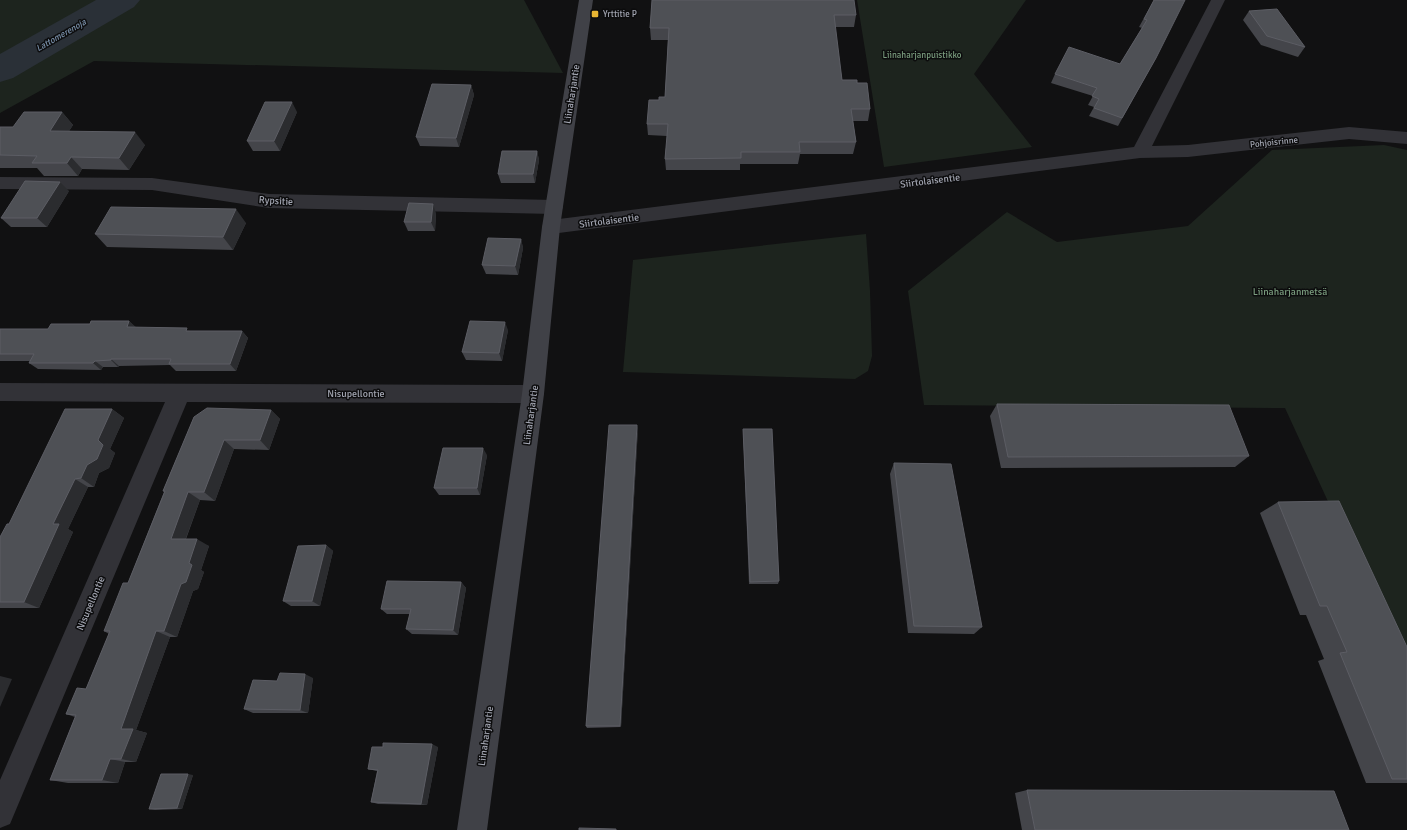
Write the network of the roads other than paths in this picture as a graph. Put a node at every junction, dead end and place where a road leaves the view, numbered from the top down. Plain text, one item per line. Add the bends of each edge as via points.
1 (586, 0) edge
2 (1218, 0) edge
3 (1407, 138) edge
4 (1140, 152) junction
5 (0, 183) edge
6 (552, 217) junction
7 (0, 392) edge
8 (180, 393) junction
9 (533, 394) junction
10 (0, 814) edge
11 (472, 830) edge

1 - 6 main road, Liinaharjantie
2 - 4 street
3 - 4 street, Pohjoisrinne via 1349,133 1188,151
4 - 6 street, Siirtolaisentie via 992,172
5 - 6 street, Rypsitie via 152,184 268,201
6 - 9 main road, Liinaharjantie
7 - 8 street, Nisupellontie
8 - 9 street, Nisupellontie
8 - 10 street, Nisupellontie
9 - 11 main road, Liinaharjantie

